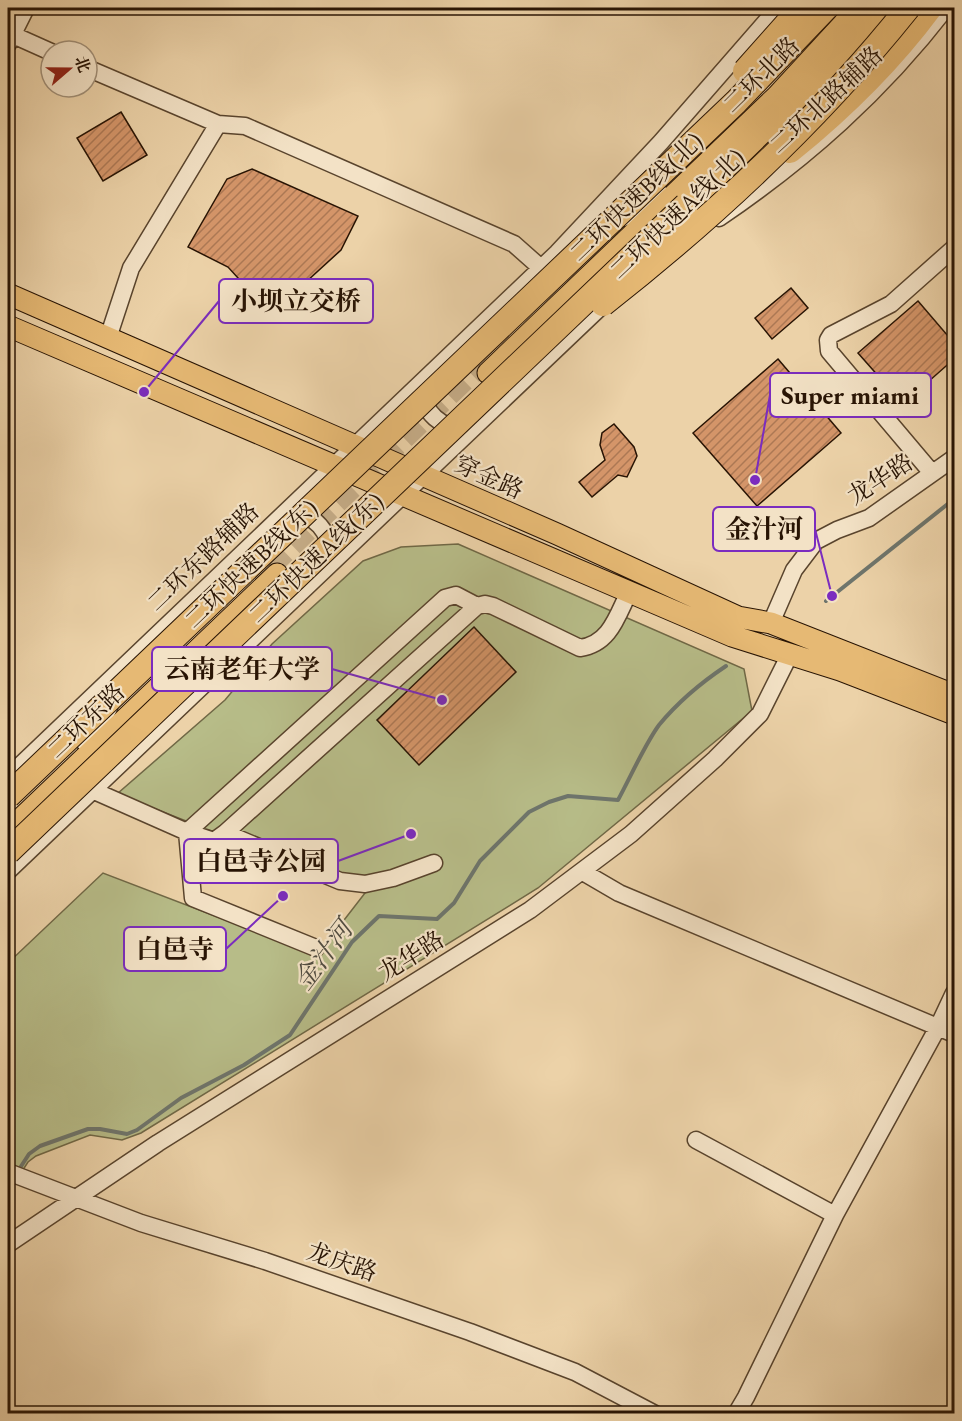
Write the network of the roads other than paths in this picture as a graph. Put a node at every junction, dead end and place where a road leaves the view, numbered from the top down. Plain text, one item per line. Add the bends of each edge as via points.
1 (26, 8) edge
2 (778, 8) edge
3 (801, 8) edge
4 (826, 8) edge
5 (846, 8) edge
6 (858, 8) edge
7 (878, 8) edge
8 (908, 8) edge
9 (930, 8) edge
10 (946, 8) edge
11 (10, 40) edge
12 (39, 48) edge
13 (99, 73) edge
14 (218, 124) junction
15 (664, 198) junction
16 (702, 222) junction
17 (954, 248) edge
18 (549, 270) junction
19 (8, 294) edge
20 (587, 319) junction
21 (8, 326) edge
22 (108, 338) junction
23 (485, 369) tunnel mouth
24 (437, 377) junction
25 (473, 417) junction
26 (355, 446) junction
27 (954, 458) edge
28 (334, 466) junction
29 (932, 474) junction
30 (423, 476) junction
31 (402, 495) junction
32 (274, 522) junction
33 (273, 571) tunnel mouth
34 (321, 573) junction
35 (629, 592) junction
36 (477, 606) junction
37 (771, 623) junction
38 (164, 628) junction
39 (790, 654) junction
40 (210, 678) junction
41 (954, 695) edge
42 (954, 714) edge
43 (89, 746) junction
44 (8, 777) edge
45 (92, 790) junction
46 (8, 796) edge
47 (8, 817) edge
48 (8, 831) edge
49 (187, 832) junction
50 (225, 834) junction
51 (8, 852) edge
52 (434, 863) dead end
53 (8, 871) edge
54 (583, 872) junction
55 (316, 948) dead end
56 (954, 993) edge
57 (938, 1027) junction
58 (954, 1034) edge
59 (696, 1140) dead end
60 (14, 1175) edge
61 (75, 1197) junction
62 (836, 1215) junction
63 (8, 1244) edge
64 (655, 1413) edge
65 (736, 1413) edge

1 - 11 street
2 - 18 street
3 - 18 highway, bridge
4 - 18 highway, 二环快速B线(北), bridge via 736,102
5 - 15 main road, 二环北路
6 - 15 main road, 二环北路 via 777,96
7 - 25 highway, 二环快速A线(北), bridge via 788,107
8 - 16 highway, bridge via 828,99
9 - 16 highway, bridge via 851,99
10 - 20 street, 二环北路辅路 via 869,98 813,149 632,281
11 - 12 street
13 - 14 street
14 - 18 street via 245,126 503,239
14 - 22 street via 131,268
15 - 18 street via 577,241
15 - 20 street via 617,282
15 - 23 main road, 二环北路
16 - 25 highway, bridge
17 - 29 street via 891,304 828,340 829,351
18 - 24 highway, 二环快速B线(北), bridge
19 - 22 main road, 穿金路
20 - 25 street, 二环北路辅路
21 - 28 main road
22 - 26 main road, 穿金路
24 - 25 street via 427,378 423,391 432,415 455,428 467,428
24 - 26 street, 二环东路辅路
24 - 46 highway, 二环快速B线(东), bridge
25 - 30 street
25 - 51 highway, 二环快速A线(东), bridge
26 - 28 street, 二环东路辅路
26 - 30 main road, 穿金路
27 - 29 street, 龙华路
28 - 31 main road
28 - 32 street, 二环东路辅路
29 - 37 street, 龙华路 via 869,518 816,541 794,570
30 - 31 street
30 - 37 main road, 穿金路 via 738,617
31 - 34 street
31 - 35 main road
32 - 34 street via 294,514 307,516 318,524 330,547 329,560
32 - 38 street, 二环东路辅路
33 - 43 main road, 二环东路
34 - 40 street
35 - 36 street via 605,638 580,648 493,606
35 - 39 main road via 732,636
36 - 49 street via 456,595 445,598
36 - 50 street
37 - 41 main road, 穿金路
38 - 43 street via 135,662
38 - 44 street, 二环东路辅路
39 - 42 main road
39 - 54 street, 龙华路 via 760,714 631,834
40 - 43 street via 171,708
40 - 45 street
43 - 47 main road, 二环东路
43 - 48 main road, 二环东路
45 - 49 street
45 - 53 street
49 - 50 street via 214,841
49 - 55 street via 193,897
50 - 52 street via 340,881 365,884
54 - 57 street via 619,893
54 - 61 street, 龙华路 via 530,910
56 - 57 street
57 - 58 street
57 - 62 street
59 - 62 street
60 - 61 street, 龙庆路
61 - 63 street, 龙华路
61 - 64 street, 龙庆路 via 141,1223 265,1261 481,1336 575,1372
62 - 65 street

